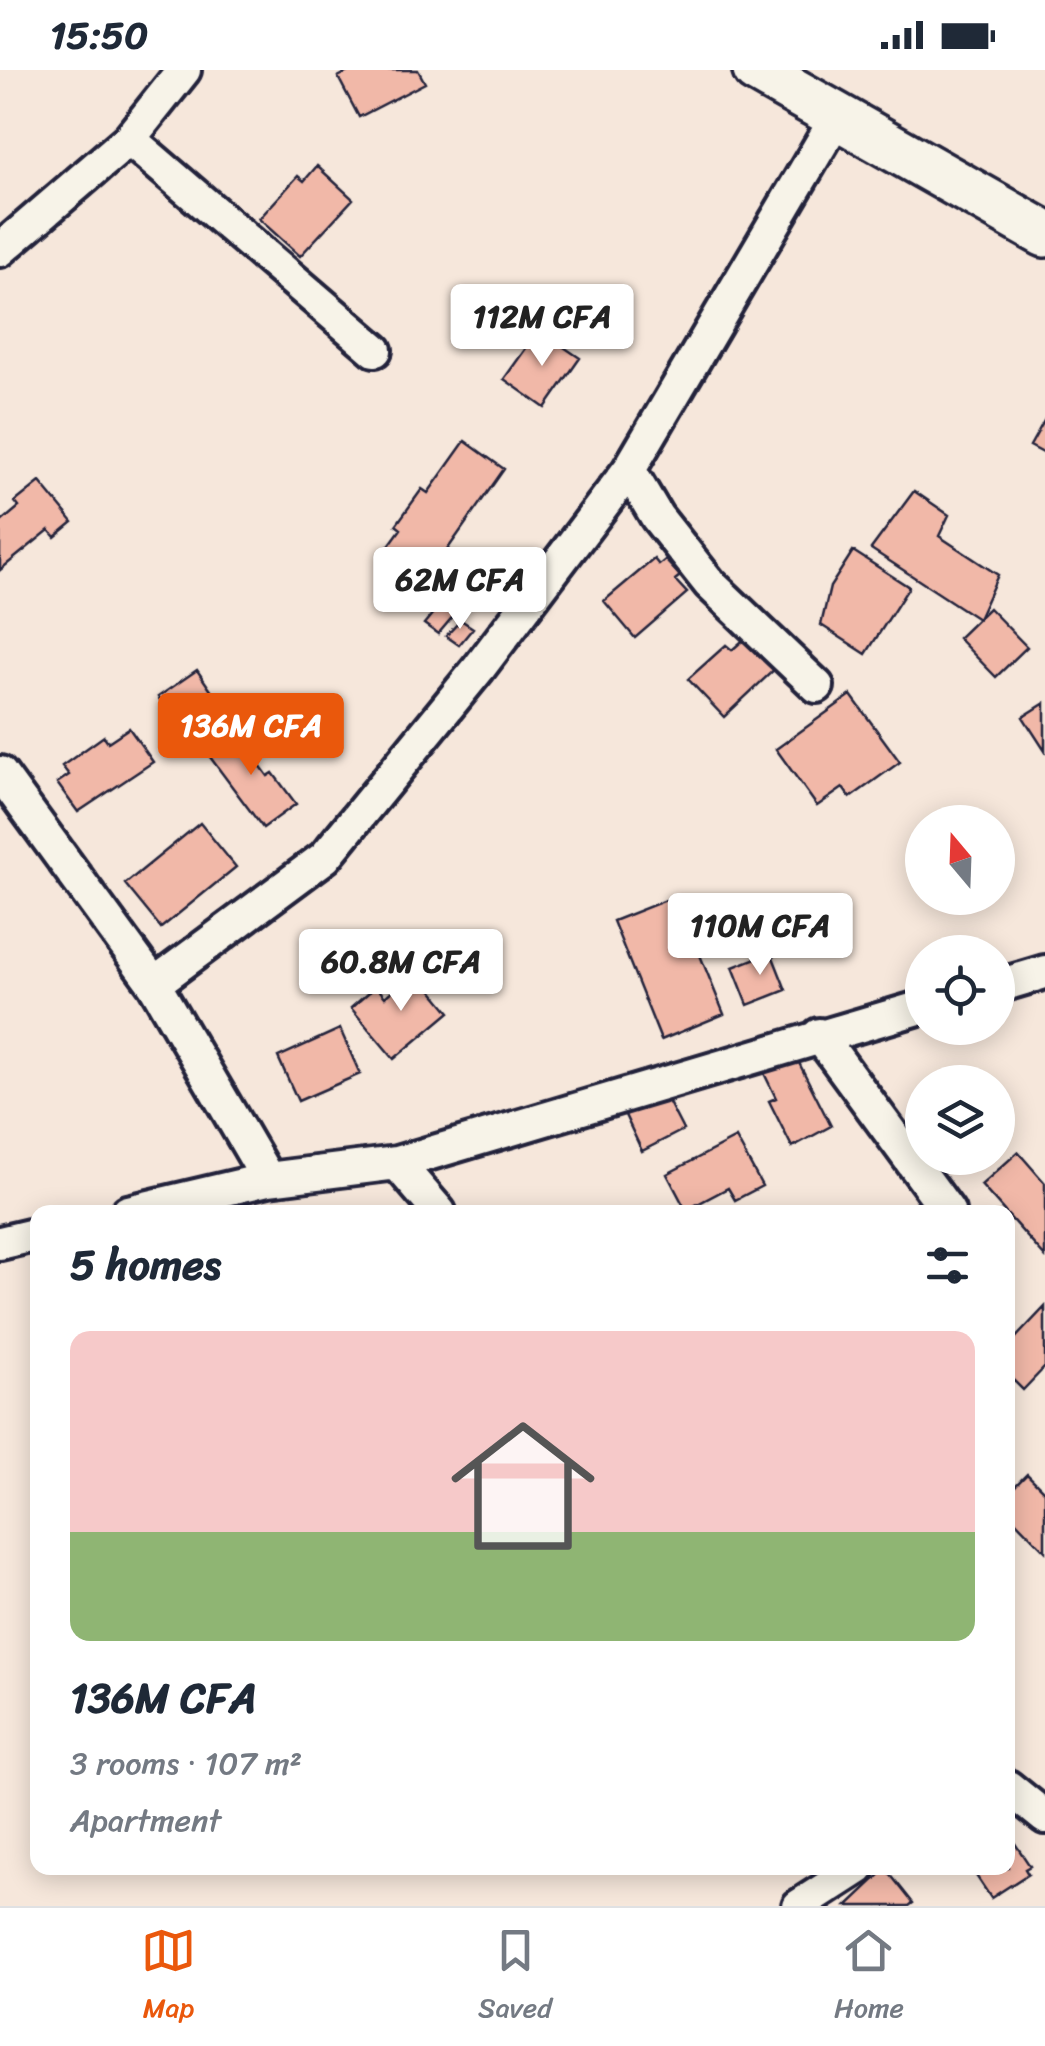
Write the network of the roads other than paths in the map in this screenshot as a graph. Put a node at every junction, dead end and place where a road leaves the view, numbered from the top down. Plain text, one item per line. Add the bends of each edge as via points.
1 (184, 70) edge
2 (756, 70) edge
3 (838, 117) junction
4 (129, 139) junction
5 (1045, 234) edge
6 (0, 250) edge
7 (374, 350) dead end
8 (629, 470) junction
9 (818, 686) dead end
10 (0, 773) edge
11 (1045, 972) edge
12 (1015, 981) edge
13 (154, 984) junction
14 (905, 1011) edge
15 (819, 1036) junction
16 (398, 1163) junction
17 (268, 1179) junction
18 (158, 1205) edge
19 (433, 1205) edge
20 (944, 1205) edge
21 (30, 1236) edge
22 (0, 1243) edge
23 (1015, 1793) edge
24 (1045, 1817) edge
25 (847, 1875) edge
26 (799, 1906) edge

1 - 4 street
2 - 3 main road
3 - 5 main road
3 - 8 street
4 - 6 street
4 - 7 street
8 - 9 street via 710,584
8 - 13 street via 325,857
10 - 13 street
11 - 12 street
13 - 17 street
14 - 15 street
15 - 16 street
15 - 20 street
16 - 17 street
16 - 19 street
17 - 18 street
21 - 22 street
23 - 24 street
25 - 26 street

